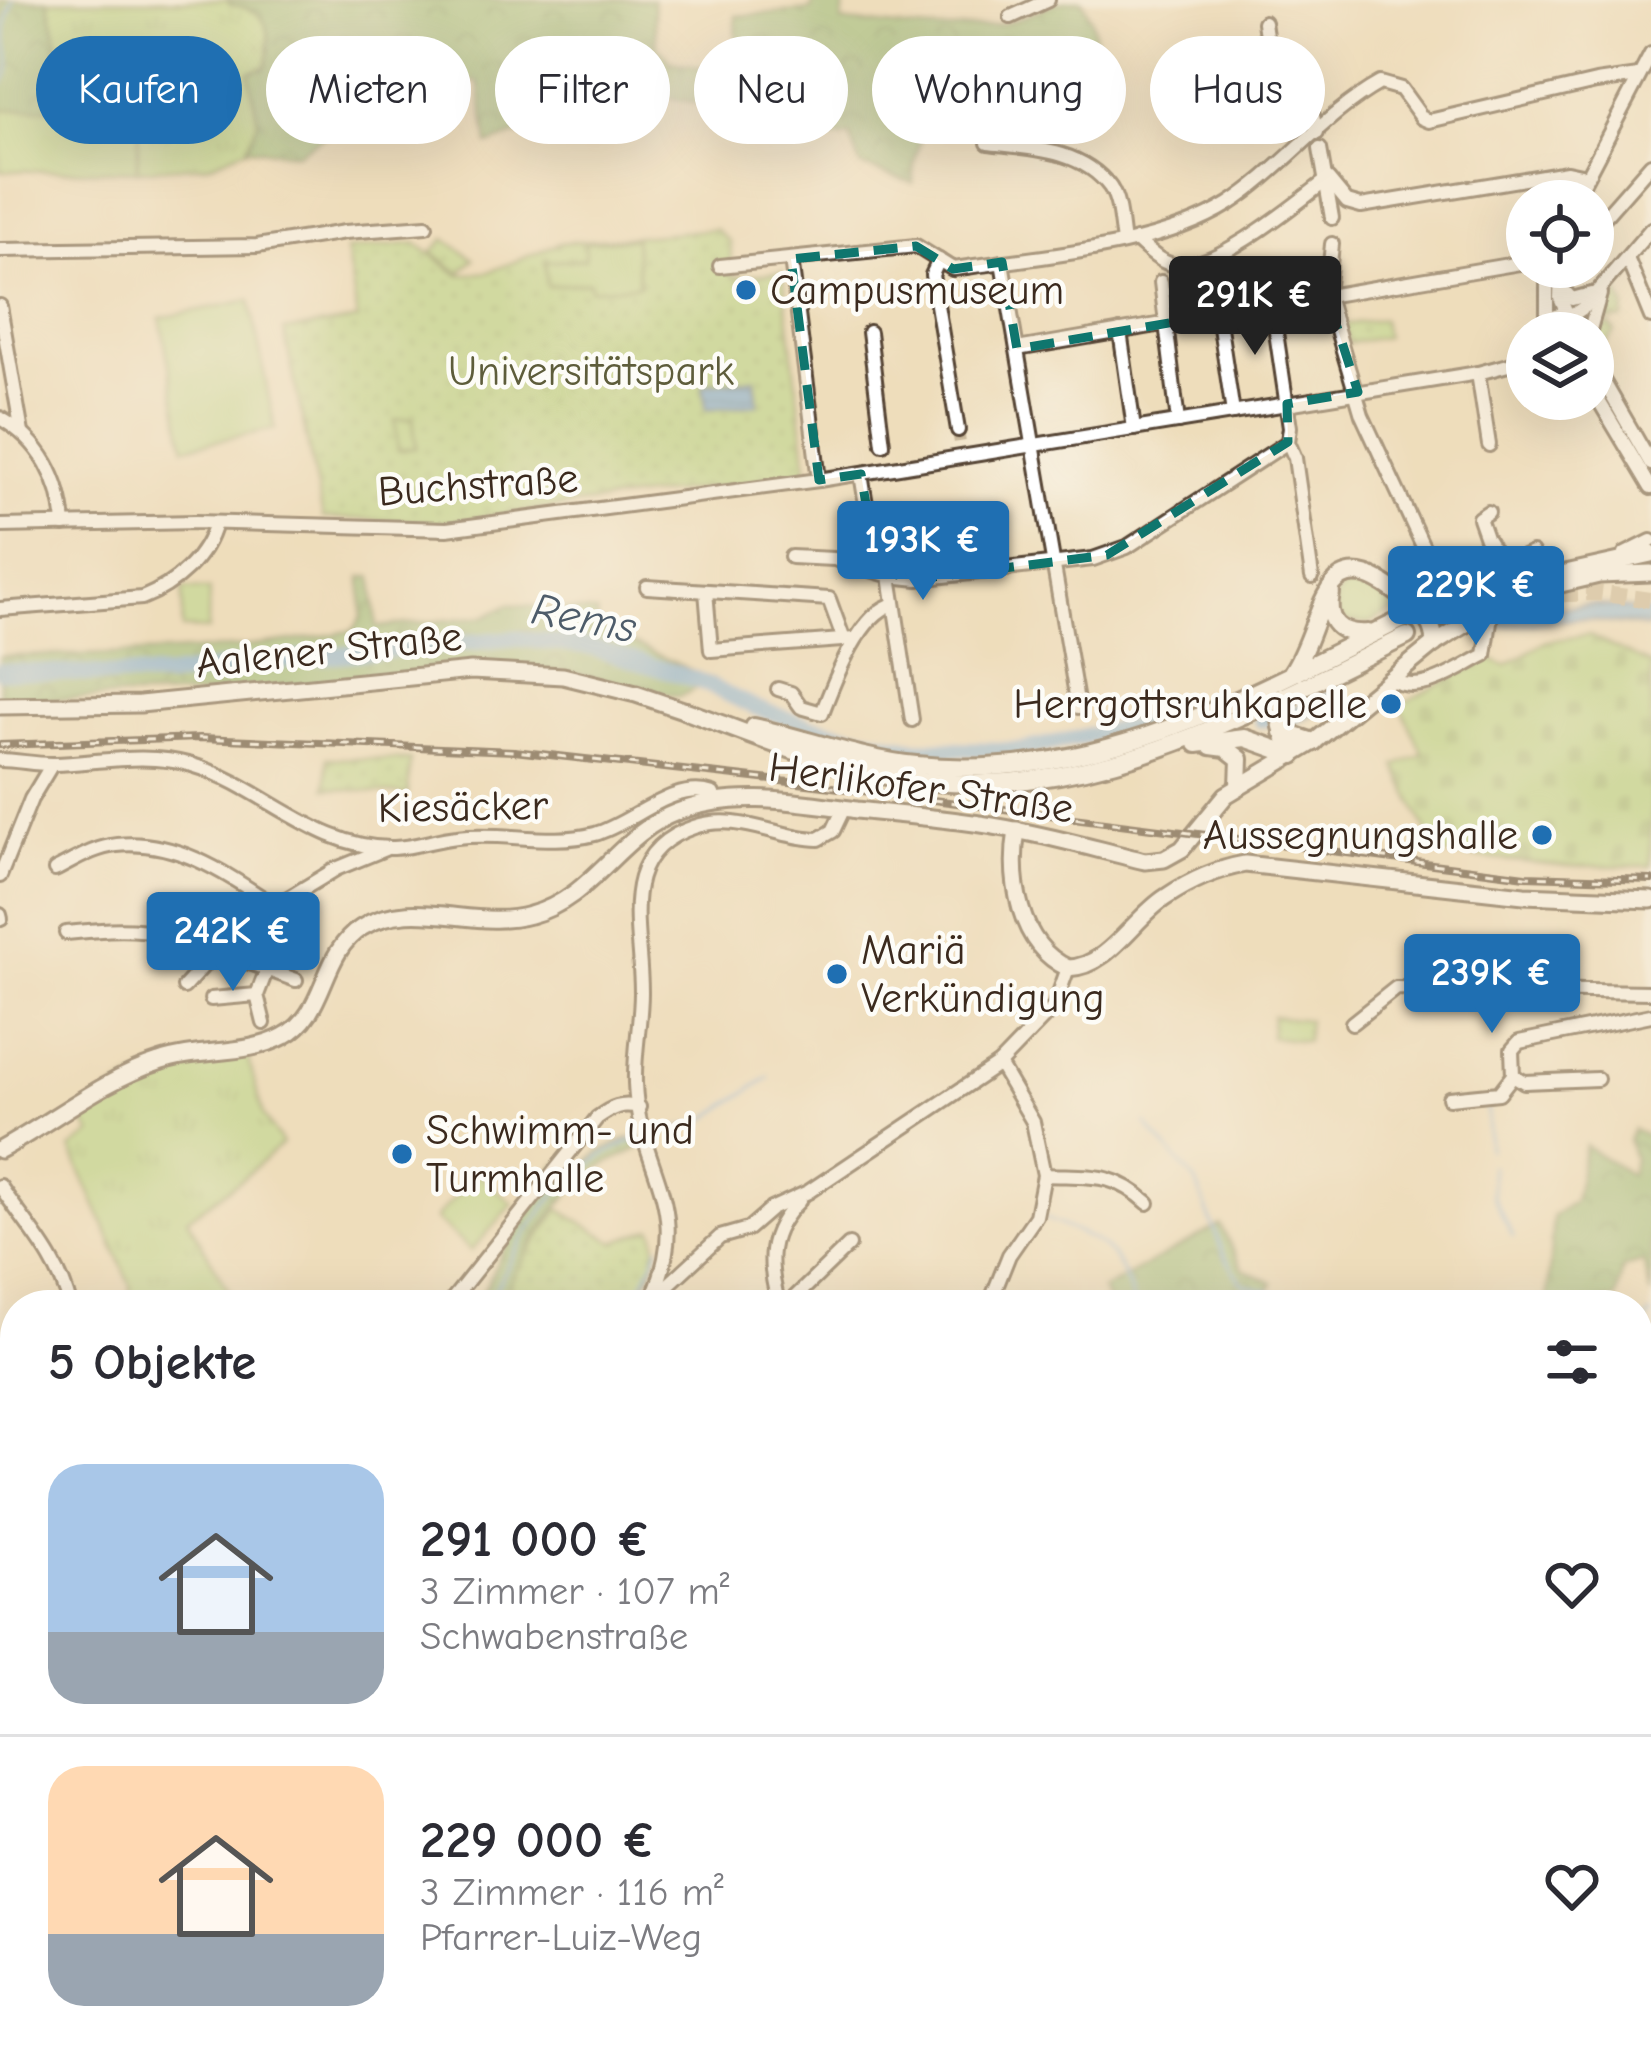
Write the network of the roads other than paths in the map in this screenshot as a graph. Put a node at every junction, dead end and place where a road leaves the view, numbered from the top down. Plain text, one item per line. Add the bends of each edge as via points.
1 (1048, 0) edge
2 (1012, 17) dead end
3 (1264, 22) dead end
4 (1266, 36) edge
5 (1651, 55) edge
6 (1638, 76) junction
7 (1325, 128) edge
8 (996, 144) edge
9 (1304, 144) edge
10 (1320, 149) dead end
11 (1651, 164) edge
12 (1586, 176) junction
13 (1328, 179) junction
14 (1584, 180) edge
15 (1614, 206) edge
16 (1332, 218) dead end
17 (426, 226) dead end
18 (1651, 229) edge
19 (1130, 241) junction
20 (1332, 244) dead end
21 (0, 250) edge
22 (1627, 258) junction
23 (791, 259) junction
24 (939, 260) junction
25 (1002, 262) junction
26 (1506, 265) edge
27 (720, 266) dead end
28 (1614, 273) edge
29 (1161, 282) dead end
30 (1561, 288) edge
31 (1600, 288) edge
32 (1601, 288) edge
33 (1327, 296) junction
34 (1272, 305) junction
35 (0, 306) edge
36 (1573, 312) edge
37 (1218, 314) junction
38 (1651, 317) edge
39 (1164, 324) junction
40 (1120, 331) junction
41 (869, 332) dead end
42 (1017, 349) junction
43 (1506, 366) edge
44 (1478, 373) junction
45 (1358, 392) junction
46 (1614, 403) edge
47 (1286, 404) junction
48 (1233, 412) junction
49 (1614, 415) edge
50 (0, 418) edge
51 (1178, 422) junction
52 (1134, 429) junction
53 (22, 434) junction
54 (1645, 438) edge
55 (1288, 442) junction
56 (960, 443) junction
57 (1035, 445) junction
58 (1489, 445) dead end
59 (1651, 464) edge
60 (886, 469) junction
61 (861, 473) junction
62 (819, 480) junction
63 (1651, 488) edge
64 (1488, 512) dead end
65 (215, 523) junction
66 (64, 525) junction
67 (0, 526) edge
68 (1651, 541) edge
69 (1651, 554) edge
70 (791, 557) dead end
71 (1608, 561) junction
72 (1054, 565) junction
73 (1504, 566) junction
74 (1434, 570) dead end
75 (1651, 573) edge
76 (883, 574) junction
77 (1312, 577) dead end
78 (1544, 577) junction
79 (1334, 584) junction
80 (1516, 586) junction
81 (647, 587) dead end
82 (706, 591) junction
83 (1400, 596) junction
84 (894, 604) junction
85 (1485, 606) junction
86 (0, 609) edge
87 (1426, 616) junction
88 (1375, 633) junction
89 (850, 640) junction
90 (1433, 645) junction
91 (1389, 679) junction
92 (1293, 683) junction
93 (778, 688) dead end
94 (0, 706) edge
95 (1078, 706) dead end
96 (686, 711) junction
97 (912, 720) dead end
98 (1281, 723) junction
99 (1314, 742) junction
100 (1198, 744) junction
101 (1150, 754) junction
102 (1293, 755) junction
103 (0, 760) edge
104 (52, 764) junction
105 (1239, 786) junction
106 (716, 802) junction
107 (844, 808) junction
108 (1017, 830) junction
109 (387, 848) junction
110 (55, 869) dead end
111 (0, 876) edge
112 (1651, 900) edge
113 (275, 906) junction
114 (66, 933) dead end
115 (217, 952) junction
116 (1068, 968) junction
117 (267, 969) junction
118 (296, 980) dead end
119 (184, 987) dead end
120 (1651, 992) edge
121 (257, 995) junction
122 (211, 1000) dead end
123 (1651, 1015) edge
124 (1352, 1022) dead end
125 (264, 1023) dead end
126 (998, 1064) junction
127 (1513, 1075) junction
128 (1597, 1079) dead end
129 (1449, 1098) dead end
130 (639, 1107) junction
131 (0, 1150) edge
132 (1044, 1174) junction
133 (0, 1186) edge
134 (808, 1192) junction
135 (1148, 1203) dead end
136 (849, 1245) dead end
137 (657, 1289) joint
138 (64, 1290) edge
139 (460, 1290) edge
140 (779, 1290) edge
141 (800, 1290) edge
142 (995, 1290) edge

1 - 2 street
3 - 4 street
5 - 6 street
6 - 7 street via 1429,121 1401,89 1380,83
6 - 12 street
8 - 19 street via 1086,164 1110,188
9 - 19 street via 1228,204 1187,226
10 - 13 street
11 - 15 street
12 - 13 street via 1567,172 1360,206
12 - 14 street
13 - 16 street
13 - 19 street via 1226,251 1184,266
17 - 21 street via 257,246
18 - 22 street
19 - 25 street
20 - 33 street
22 - 28 street
22 - 38 street
23 - 24 street via 916,246
23 - 27 street
23 - 62 street
24 - 25 street via 953,269
24 - 56 street via 932,275
25 - 42 street
26 - 33 street
29 - 39 street
30 - 31 street via 1577,299
32 - 36 street
33 - 34 street
33 - 45 street
34 - 37 street
34 - 47 street
35 - 53 street
37 - 39 street
37 - 48 street
39 - 40 street
39 - 51 street
40 - 42 street
40 - 52 street
41 - 60 street
42 - 57 street
43 - 44 street, Buchstraße
44 - 45 street, Buchstraße
44 - 58 street
45 - 47 street, Buchstraße
45 - 74 street
46 - 54 street
47 - 48 street, Buchstraße
47 - 55 street
48 - 51 street, Buchstraße
49 - 63 street
50 - 53 street
51 - 52 street, Buchstraße
52 - 57 street, Buchstraße
53 - 66 street via 56,476
54 - 59 street
55 - 72 street via 1127,547
55 - 77 street
56 - 57 street, Buchstraße
56 - 60 street, Buchstraße
57 - 72 street
60 - 61 street, Buchstraße
61 - 62 street, Buchstraße
61 - 76 street
62 - 65 street, Buchstraße via 447,529
64 - 73 street via 1479,518
65 - 66 street, Buchstraße
65 - 86 street via 184,572 142,598
66 - 67 street, Buchstraße
68 - 71 street
69 - 71 main road
70 - 76 street
71 - 78 main road
72 - 76 street via 918,579
72 - 95 street
73 - 78 street via 1532,553
73 - 80 street
75 - 85 main road via 1599,575
76 - 84 street
78 - 80 main road
79 - 83 highway via 1367,574
79 - 88 highway via 1333,622 1350,633
79 - 92 highway
80 - 85 main road
81 - 82 street
82 - 89 street via 829,599
82 - 89 street via 711,650
83 - 87 highway
83 - 90 highway
84 - 89 street
84 - 97 street
85 - 87 highway
85 - 90 main road
85 - 91 street via 1485,655 1424,686
87 - 90 highway
88 - 92 highway
88 - 92 highway via 1405,627
89 - 93 street via 822,713
90 - 91 main road
91 - 99 main road
92 - 96 highway via 1134,742 975,767 876,758
92 - 98 highway
92 - 101 highway via 1217,728
94 - 96 main road, Aalener Straße via 140,704 471,670 563,676
96 - 101 highway, Aalener Straße via 844,766 932,781 1036,779
98 - 99 highway
98 - 102 highway
99 - 102 main road
100 - 101 highway
100 - 102 highway via 1244,738
100 - 105 highway via 1237,755
102 - 105 main road, Herlikofer Straße
103 - 104 street, Kiesäcker
104 - 109 street, Kiesäcker via 188,763 344,840
104 - 111 street
105 - 108 main road, Herlikofer Straße via 1182,849 1155,860
106 - 107 main road, Herlikofer Straße
106 - 109 street, Kiesäcker via 701,790 595,834 556,840 459,836
106 - 131 main road, Herlikofer Straße via 643,830 598,878 551,908 506,920 415,912 373,921 344,943 300,1027 273,1041 139,1070
107 - 108 main road, Herlikofer Straße
107 - 130 street via 819,839 744,822 697,826 655,850 642,868
108 - 116 main road via 1016,893 1045,952
109 - 113 street
110 - 113 street via 118,844 162,848 212,864
112 - 116 main road via 1566,899 1245,864 1199,880 1147,911 1093,964
113 - 115 street
114 - 115 street via 127,926
115 - 117 street
115 - 119 street
116 - 126 street via 1054,1007
117 - 118 street
117 - 121 street
120 - 124 street via 1396,988
121 - 122 street
121 - 125 street
123 - 127 street via 1519,1042 1511,1051
126 - 132 street via 1033,1121
126 - 134 street
127 - 128 street via 1524,1082
127 - 129 street via 1499,1093
130 - 137 street via 669,1226
130 - 139 street via 611,1107 598,1118
132 - 135 street via 1127,1183
132 - 142 street via 1036,1216
133 - 138 street via 52,1257
134 - 137 street via 720,1237
134 - 140 street via 769,1249
136 - 141 street

